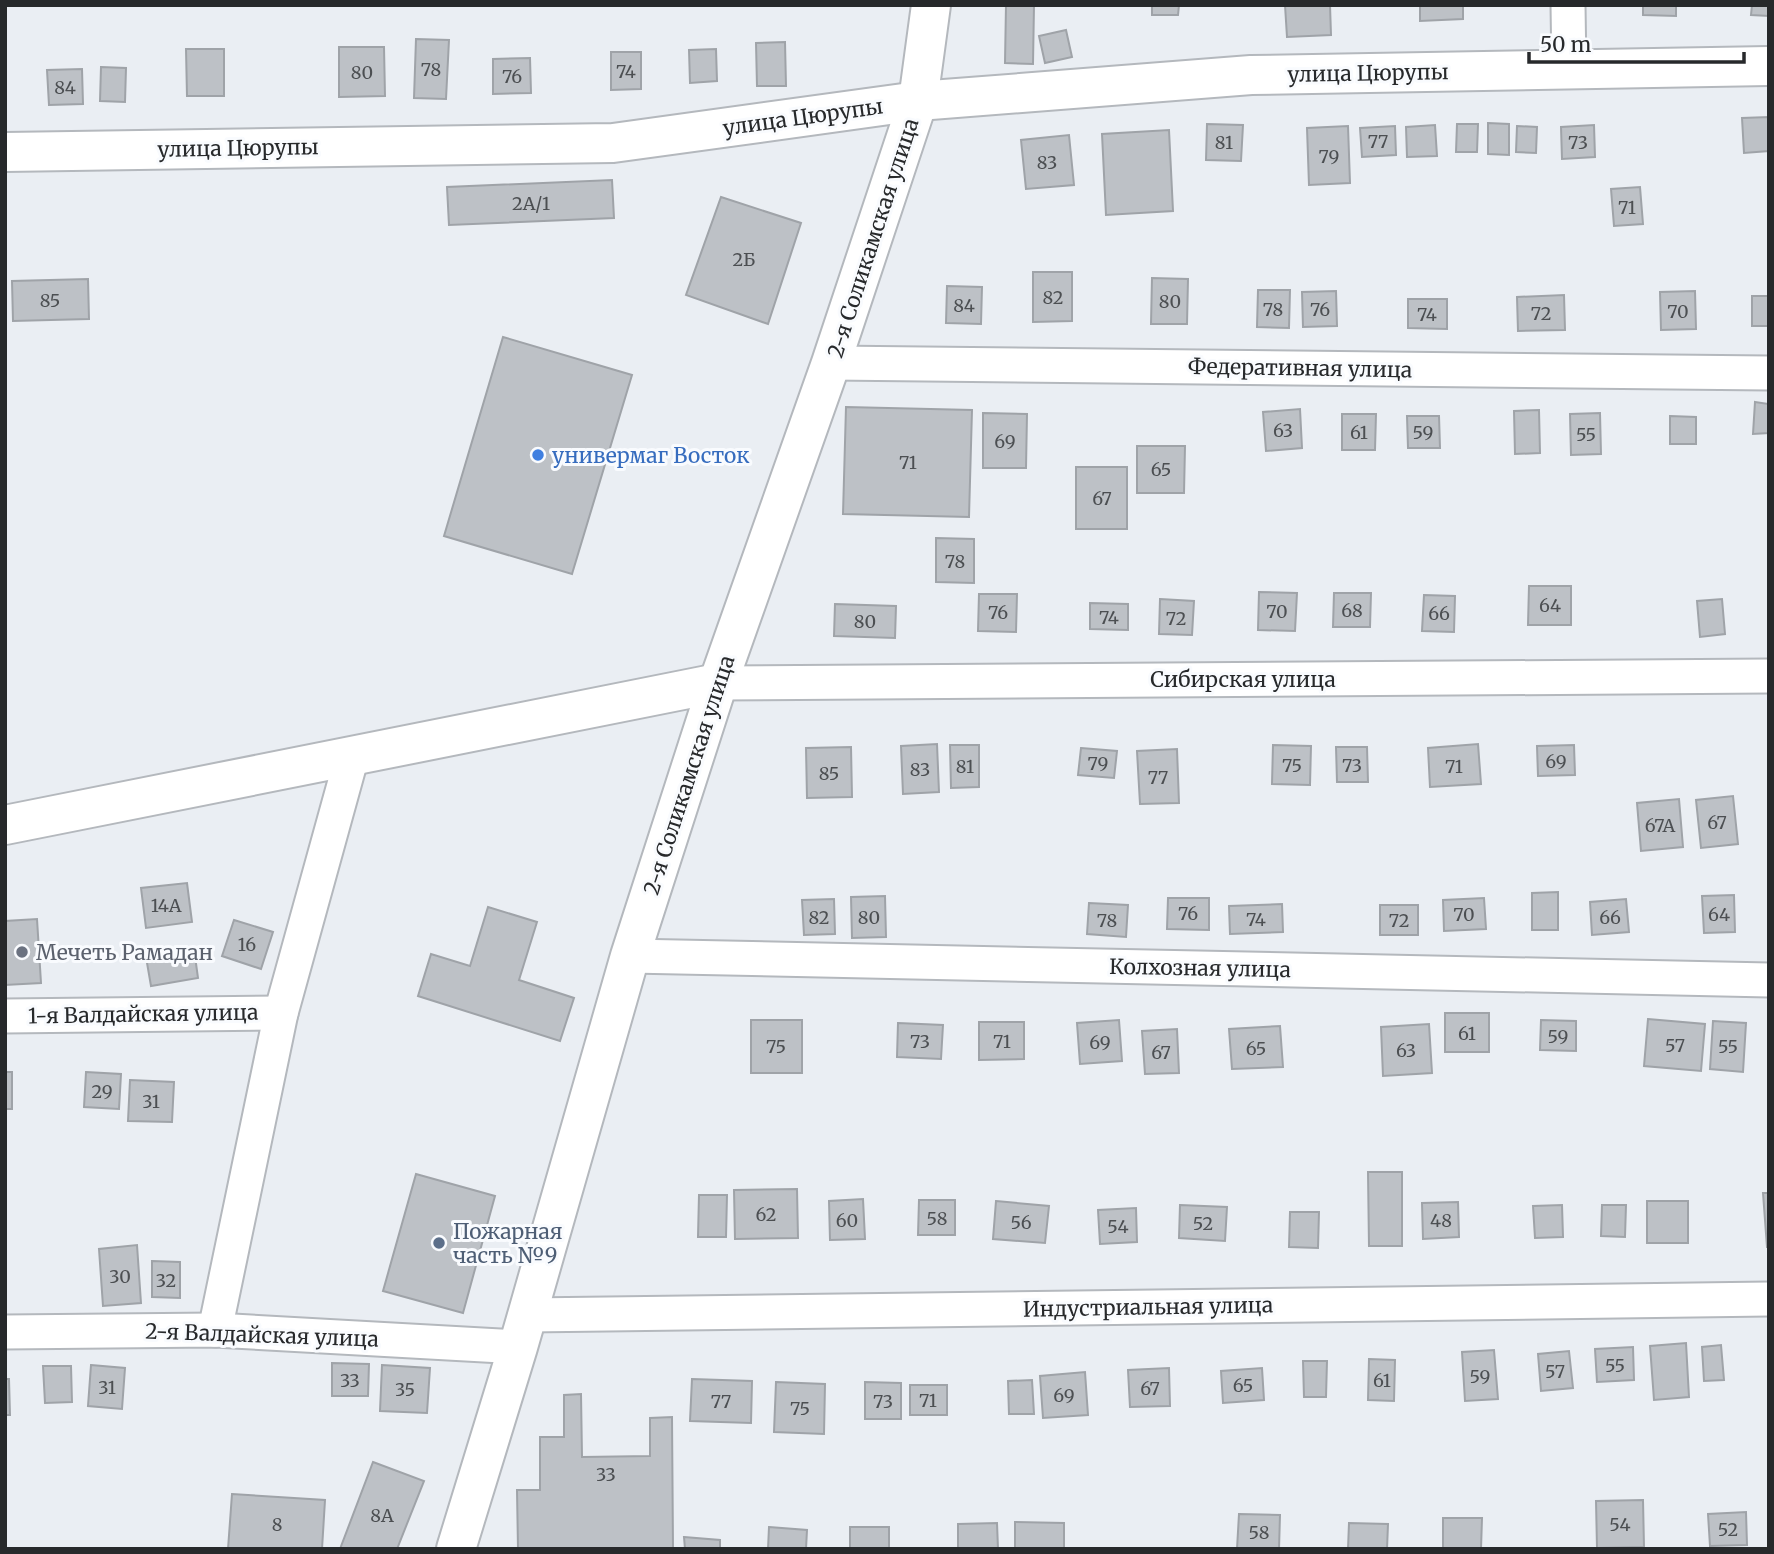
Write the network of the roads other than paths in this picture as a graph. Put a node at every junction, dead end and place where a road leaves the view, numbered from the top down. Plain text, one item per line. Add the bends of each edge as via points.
1 (930, 5) edge
2 (1568, 5) edge
3 (1769, 66) edge
4 (1569, 70) junction
5 (918, 101) junction
6 (5, 152) edge
7 (831, 363) junction
8 (1769, 373) edge
9 (1769, 676) edge
10 (718, 683) junction
11 (352, 756) junction
12 (5, 825) edge
13 (630, 956) junction
14 (1769, 980) edge
15 (281, 1013) junction
16 (5, 1016) edge
17 (1769, 1299) edge
18 (215, 1330) junction
19 (523, 1331) junction
20 (5, 1332) edge
21 (456, 1549) edge

1 - 5 street, 2-я Соликамская улица
2 - 4 street
3 - 4 street, улица Цюрупы
4 - 5 street, улица Цюрупы via 1251,75
5 - 6 street, улица Цюрупы via 613,144
5 - 7 street, 2-я Соликамская улица
7 - 8 street, Федеративная улица
7 - 10 street, 2-я Соликамская улица
9 - 10 street, Сибирская улица
10 - 11 street
10 - 13 street, 2-я Соликамская улица
11 - 12 street
11 - 15 street
13 - 14 street, Колхозная улица
13 - 19 street, 2-я Соликамская улица
15 - 16 street, 1-я Валдайская улица
15 - 18 street
17 - 19 street, Индустриальная улица
18 - 19 street, 2-я Валдайская улица
18 - 20 street, 2-я Валдайская улица
19 - 21 street, 2-я Соликамская улица

